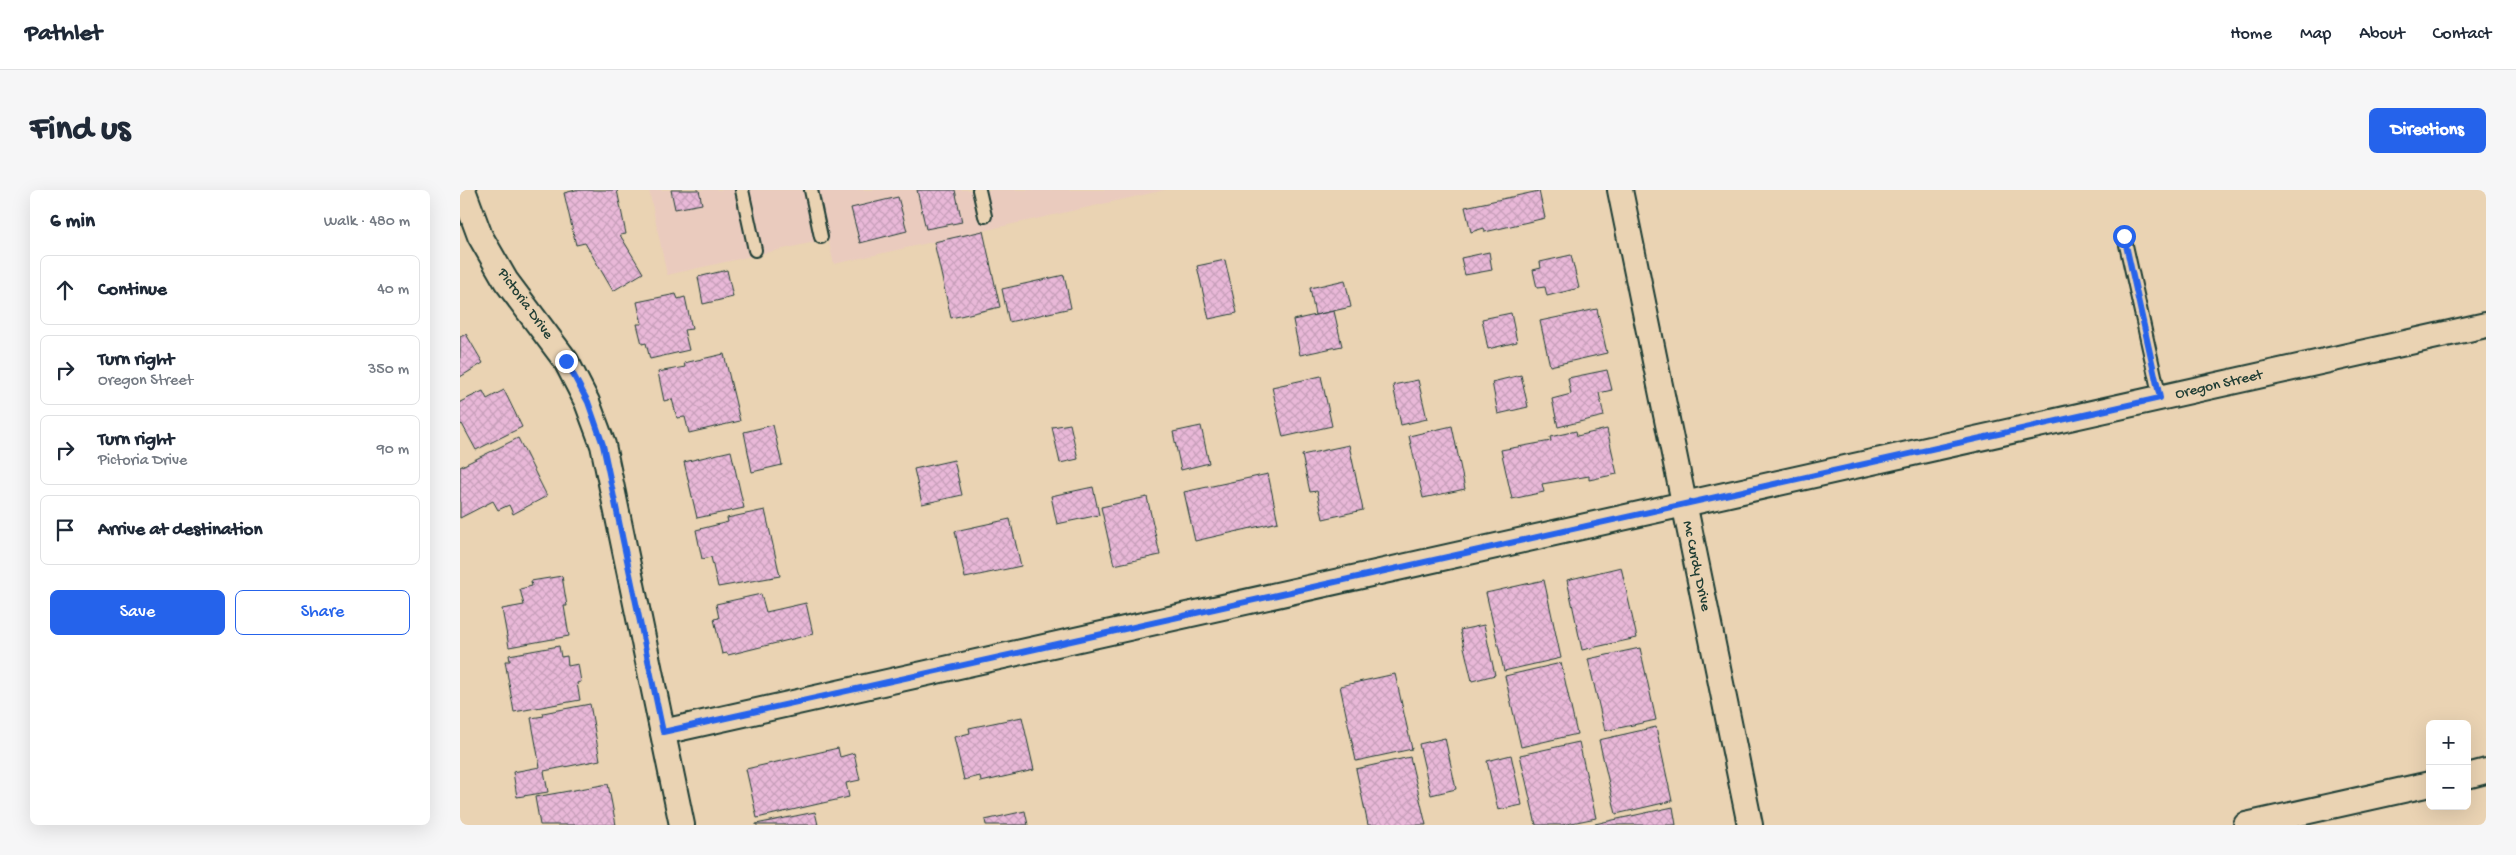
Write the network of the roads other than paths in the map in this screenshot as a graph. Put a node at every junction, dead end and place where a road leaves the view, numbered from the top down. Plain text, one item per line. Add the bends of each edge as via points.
1 (463, 190) edge
2 (742, 190) edge
3 (811, 190) edge
4 (979, 190) edge
5 (1620, 190) edge
6 (985, 216) dead end
7 (2124, 236) dead end
8 (821, 237) dead end
9 (755, 250) dead end
10 (2486, 325) edge
11 (2160, 398) junction
12 (1683, 504) junction
13 (663, 732) junction
14 (2486, 771) edge
15 (2471, 775) edge
16 (2426, 785) edge
17 (682, 825) edge
18 (1750, 825) edge
19 (2246, 825) edge

1 - 13 street, Pictoria Drive via 480,236 506,281 566,361 588,402 603,445
2 - 9 lane
3 - 8 lane
4 - 6 lane
5 - 12 street, Mc Curdy Drive
7 - 11 lane
10 - 11 street, Oregon Street
11 - 12 street, Oregon Street
12 - 13 street, Oregon Street
12 - 18 street, Mc Curdy Drive
13 - 17 street, Pictoria Drive
14 - 15 street
16 - 19 street

